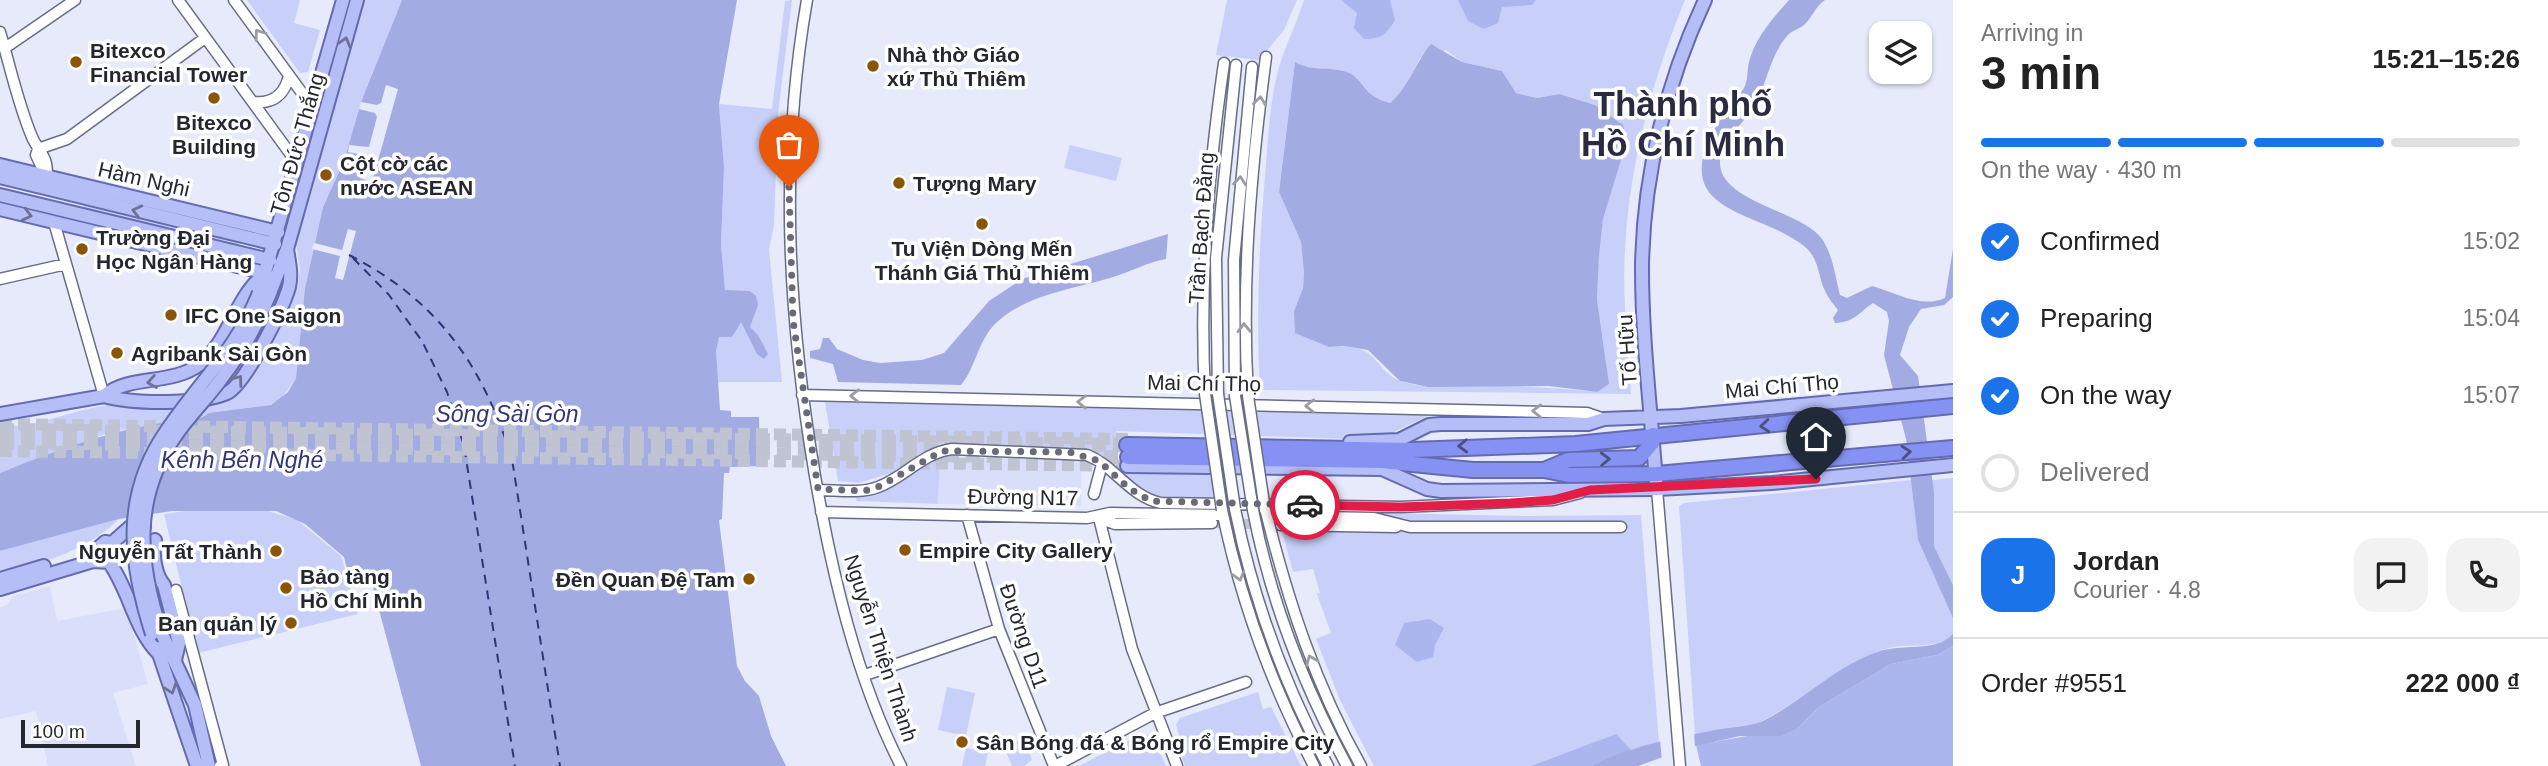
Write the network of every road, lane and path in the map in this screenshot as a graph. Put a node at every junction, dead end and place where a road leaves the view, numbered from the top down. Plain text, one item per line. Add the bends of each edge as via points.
1 (75, 0) edge
2 (178, 0) edge
3 (234, 0) edge
4 (343, 0) edge
5 (357, 0) edge
6 (807, 0) edge
7 (1706, 0) edge
8 (0, 32) edge
9 (205, 38) junction
10 (5, 48) junction
11 (1266, 57) dead end
12 (1224, 63) dead end
13 (1236, 65) dead end
14 (1252, 67) dead end
15 (289, 75) junction
16 (253, 102) junction
17 (313, 108) junction
18 (37, 152) junction
19 (297, 163) junction
20 (0, 165) edge
21 (24, 170) junction
22 (0, 177) edge
23 (47, 183) junction
24 (0, 195) edge
25 (52, 207) junction
26 (0, 209) edge
27 (1207, 214) junction
28 (1219, 215) junction
29 (1237, 216) junction
30 (1249, 217) junction
31 (54, 222) junction
32 (280, 242) junction
33 (66, 264) junction
34 (268, 267) junction
35 (0, 279) edge
36 (264, 294) junction
37 (1204, 379) junction
38 (1217, 379) junction
39 (1234, 380) junction
40 (1247, 380) junction
41 (1953, 391) edge
42 (802, 395) junction
43 (104, 397) junction
44 (1953, 406) edge
45 (0, 414) edge
46 (1651, 417) junction
47 (1604, 419) junction
48 (1653, 435) junction
49 (1953, 448) edge
50 (1128, 452) junction
51 (1102, 464) junction
52 (1953, 465) edge
53 (1545, 470) junction
54 (1656, 474) junction
55 (818, 489) junction
56 (1657, 489) junction
57 (1590, 490) junction
58 (1094, 494) dead end
59 (821, 512) junction
60 (1223, 512) junction
61 (1266, 513) junction
62 (967, 515) junction
63 (1098, 517) junction
64 (1212, 523) tunnel mouth
65 (1281, 525) tunnel mouth
66 (1410, 527) junction
67 (1621, 527) dead end
68 (103, 557) junction
69 (0, 579) edge
70 (0, 589) edge
71 (169, 590) junction
72 (999, 629) junction
73 (157, 633) junction
74 (159, 654) junction
75 (175, 660) junction
76 (865, 675) junction
77 (1246, 682) dead end
78 (1323, 690) junction
79 (1312, 694) junction
80 (1296, 701) junction
81 (1284, 706) junction
82 (1155, 713) junction
83 (206, 724) junction
84 (197, 766) edge
85 (209, 766) edge
86 (220, 766) edge
87 (901, 766) edge
88 (1054, 766) edge
89 (1177, 766) edge
90 (1314, 766) edge
91 (1328, 766) edge
92 (1348, 766) edge
93 (1361, 766) edge
94 (1681, 766) edge

1 - 10 street
2 - 9 street
15 -> 3 street
4 - 17 main road, Tôn Ðức Thắng
32 -> 5 main road, Tôn Ðức Thắng
6 - 42 street, Nguyễn Thiện Thành via 789,193 790,282
7 - 46 main road, Tố Hữu via 1667,101 1646,216 1642,286
8 - 10 street
9 - 16 street
9 - 18 street via 67,139
10 - 18 street
30 -> 11 street
12 - 27 street
13 - 28 street, Trần Bạch Đằng
29 -> 14 street, Trần Bạch Đằng
15 - 16 street via 277,97
15 - 17 street
16 - 19 street
17 - 19 main road, Tôn Ðức Thắng
18 - 21 street
18 - 23 street via 46,161
19 - 32 main road, Tôn Ðức Thắng
20 - 21 main road, Hàm Nghi
21 - 23 main road, Hàm Nghi
22 - 23 main road, Hàm Nghi
23 - 25 main road
32 -> 23 main road, Hàm Nghi
24 - 25 main road
25 - 31 main road
25 - 34 main road
26 -> 31 main road
27 - 28 street
27 - 37 street
28 - 38 street, Trần Bạch Đằng
29 - 30 street
29 - 39 street, Trần Bạch Đằng
40 -> 30 street via 1244,292
31 - 33 street
31 - 34 main road
32 - 34 main road, Tôn Ðức Thắng
32 - 36 main road, Tôn Ðức Thắng
43 -> 32 main road via 194,400 227,393 255,354 289,282
33 - 35 street
33 - 43 street
34 - 36 main road, Tôn Ðức Thắng
34 -> 43 main road via 252,284 228,330 198,365 170,378 113,388
36 - 73 main road, bridge via 228,353 160,441 139,491 133,558 140,597
37 - 38 street
37 - 60 street, bridge
38 - 80 street, Trần Bạch Đằng, bridge via 1235,509 1261,607
39 - 40 street
39 - 79 street, Trần Bạch Đằng, bridge via 1253,510 1278,605
40 - 61 street, bridge
41 - 46 main road, Mai Chí Thọ
47 -> 42 street, Mai Chí Thọ via 1587,412
42 - 55 street, Nguyễn Thiện Thành
43 - 45 main road
44 -> 48 highway, Mai Chí Thọ
46 - 47 main road, Mai Chí Thọ
46 - 48 main road, Tố Hữu
47 - 50 main road, Mai Chí Thọ via 1588,424 1429,425 1384,442
48 -> 50 highway, Mai Chí Thọ via 1576,444 1411,450
53 -> 48 highway via 1568,460 1639,458 1650,448
48 - 54 main road, Tố Hữu
54 -> 49 highway
50 - 53 highway
50 - 57 main road via 1382,469 1441,491
51 - 55 street via 1079,453 952,449 933,453 864,491
51 - 57 street via 1130,489 1161,503 1401,507 1553,500
51 - 58 street
52 - 56 main road
53 - 54 highway via 1569,475
54 - 56 main road, Tố Hữu
55 - 59 street, Nguyễn Thiện Thành
56 - 57 main road
56 - 94 street, Tố Hữu
59 - 62 street, Đường N17
59 - 76 street, Nguyễn Thiện Thành
60 - 63 street, Đường N17
60 -> 81 street via 1245,599
61 - 66 street via 1374,518
78 -> 61 street via 1292,610
62 - 63 street, Đường N17
62 - 72 street, Đường D11
63 - 64 street via 1115,524
63 - 82 street via 1121,610
65 - 66 street
66 - 67 street
68 - 69 main road
68 - 70 main road
68 - 71 main road via 118,554 112,543 135,525 153,536
68 - 74 main road via 128,592 145,640
71 - 75 main road via 180,643
71 - 83 street
72 - 76 street
72 - 88 street, Đường D11
73 - 74 main road
73 - 75 main road
74 -> 84 main road
75 - 83 main road
76 - 87 street, Nguyễn Thiện Thành
77 - 82 street
78 - 79 street
78 - 93 street
79 - 80 street
79 - 92 street
80 - 81 street
80 - 91 street
81 - 90 street
82 - 88 street
82 - 89 street
83 - 85 main road
83 - 86 street

